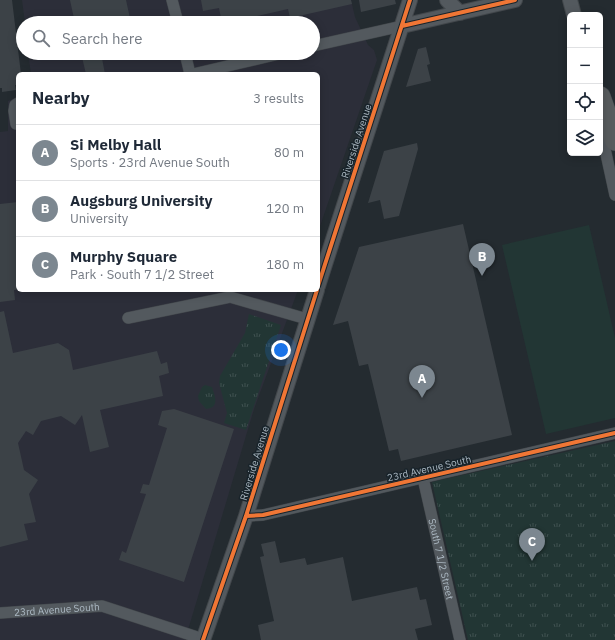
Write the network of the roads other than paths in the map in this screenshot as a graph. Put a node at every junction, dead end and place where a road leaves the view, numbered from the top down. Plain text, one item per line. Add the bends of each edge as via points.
1 (172, 0) edge
2 (410, 0) edge
3 (447, 0) edge
4 (515, 0) edge
5 (570, 0) edge
6 (573, 12) edge
7 (460, 13) junction
8 (176, 16) edge
9 (402, 26) junction
10 (320, 44) edge
11 (187, 60) edge
12 (253, 60) edge
13 (190, 72) edge
14 (202, 72) edge
15 (16, 105) edge
16 (603, 106) edge
17 (16, 124) edge
18 (603, 140) edge
19 (615, 140) edge
20 (615, 195) edge
21 (320, 280) edge
22 (316, 292) edge
23 (128, 318) dead end
24 (307, 319) junction
25 (615, 433) edge
26 (423, 478) junction
27 (246, 516) junction
28 (0, 613) edge
29 (203, 640) edge
30 (460, 640) edge

1 - 8 street
2 - 9 street, Riverside Avenue
3 - 7 street
4 - 7 street
5 - 6 street
7 - 9 street
9 - 10 street
9 - 21 street, Riverside Avenue
11 - 13 street
12 - 14 street
15 - 17 street
16 - 19 highway
18 - 20 street
22 - 24 street, Riverside Avenue
23 - 24 street via 230,297
24 - 27 street, Riverside Avenue
25 - 26 street, 23rd Avenue South
26 - 27 street, 23rd Avenue South via 263,515
26 - 30 street, South 7 1/2 Street
27 - 29 street, Riverside Avenue
28 - 29 street, 23rd Avenue South via 102,606

